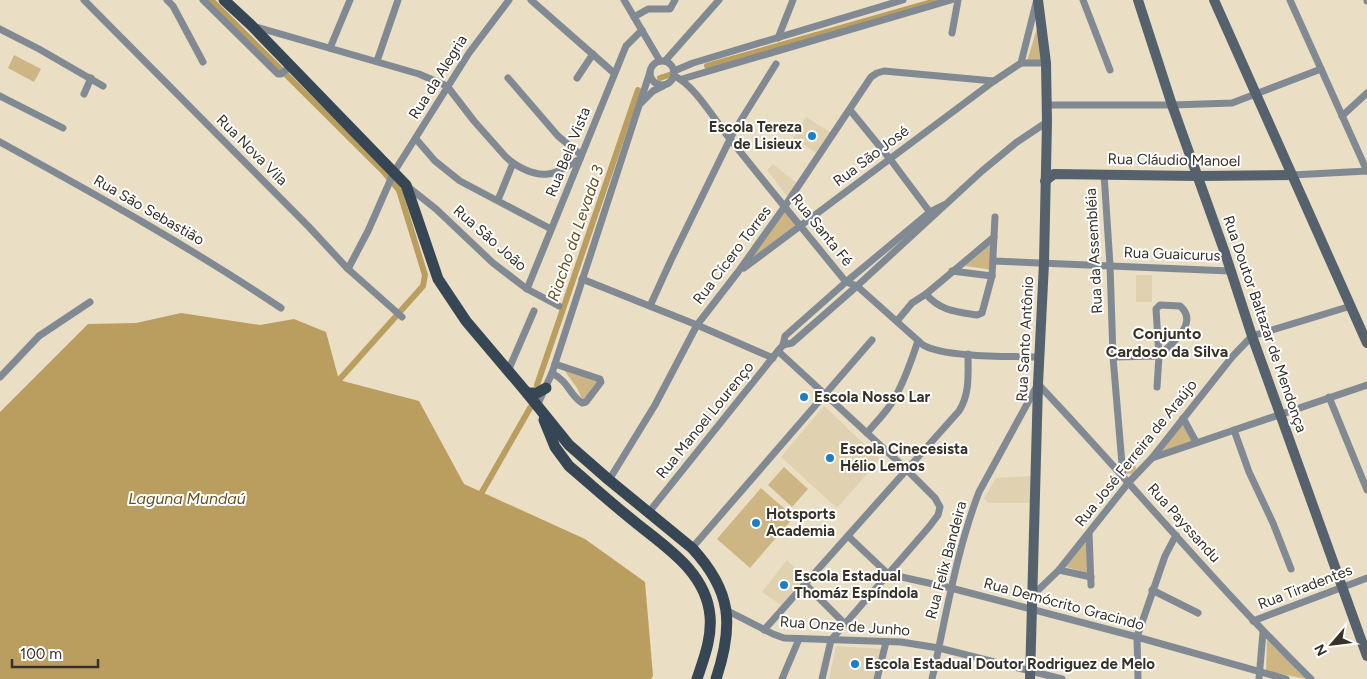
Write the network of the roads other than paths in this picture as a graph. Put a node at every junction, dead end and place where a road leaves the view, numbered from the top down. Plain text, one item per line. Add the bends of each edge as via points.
1 (84, 0) edge
2 (167, 0) edge
3 (180, 0) edge
4 (203, 0) edge
5 (224, 0) edge
6 (350, 0) edge
7 (398, 0) edge
8 (509, 0) edge
9 (531, 0) edge
10 (624, 0) edge
11 (675, 0) edge
12 (719, 0) edge
13 (793, 0) edge
14 (883, 0) edge
15 (903, 0) edge
16 (951, 0) edge
17 (958, 0) edge
18 (1038, 0) edge
19 (1083, 0) edge
20 (1138, 0) edge
21 (1214, 0) edge
22 (1290, 0) edge
23 (891, 3) junction
24 (174, 6) junction
25 (634, 17) junction
26 (251, 25) junction
27 (0, 28) edge
28 (642, 30) junction
29 (952, 33) dead end
30 (778, 38) junction
31 (330, 48) junction
32 (593, 54) junction
33 (377, 61) junction
34 (663, 61) junction
35 (203, 62) dead end
36 (1046, 62) junction
37 (1021, 63) junction
38 (776, 64) dead end
39 (1320, 69) junction
40 (1110, 70) dead end
41 (285, 72) junction
42 (650, 72) junction
43 (614, 73) junction
44 (674, 74) junction
45 (91, 78) junction
46 (508, 78) dead end
47 (578, 78) dead end
48 (682, 79) junction
49 (994, 81) junction
50 (103, 86) dead end
51 (447, 86) junction
52 (663, 86) junction
53 (84, 94) dead end
54 (1256, 94) junction
55 (1367, 94) edge
56 (0, 96) edge
57 (639, 105) junction
58 (1047, 105) junction
59 (1172, 105) junction
60 (850, 110) junction
61 (1342, 116) junction
62 (1047, 122) junction
63 (63, 128) dead end
64 (416, 139) junction
65 (730, 139) junction
66 (0, 142) edge
67 (580, 157) junction
68 (890, 159) junction
69 (513, 163) junction
70 (1045, 168) junction
71 (1367, 171) edge
72 (1288, 172) junction
73 (1054, 174) junction
74 (1104, 174) junction
75 (392, 176) junction
76 (1197, 176) junction
77 (1045, 181) junction
78 (406, 185) junction
79 (498, 200) junction
80 (785, 206) junction
81 (932, 214) junction
82 (995, 217) dead end
83 (801, 227) junction
84 (551, 229) junction
85 (994, 237) junction
86 (993, 261) junction
87 (1044, 263) junction
88 (1110, 266) junction
89 (348, 269) junction
90 (952, 271) junction
91 (1230, 271) junction
92 (738, 272) junction
93 (992, 276) junction
94 (582, 279) junction
95 (846, 282) junction
96 (857, 286) junction
97 (527, 289) junction
98 (926, 294) junction
99 (90, 302) dead end
100 (559, 306) dead end
101 (650, 306) junction
102 (1351, 306) junction
103 (281, 308) dead end
104 (534, 311) dead end
105 (400, 315) dead end
106 (897, 321) junction
107 (697, 325) junction
108 (1252, 336) junction
109 (872, 340) dead end
110 (918, 341) junction
111 (1367, 343) edge
112 (781, 348) junction
113 (968, 354) junction
114 (1040, 356) junction
115 (1159, 356) junction
116 (1113, 357) junction
117 (773, 358) junction
118 (555, 364) junction
119 (508, 371) junction
120 (552, 373) junction
121 (0, 377) edge
122 (1038, 384) junction
123 (547, 385) junction
124 (1367, 385) edge
125 (1157, 387) dead end
126 (527, 393) junction
127 (825, 394) junction
128 (1329, 397) junction
129 (1033, 401) junction
130 (542, 412) junction
131 (1280, 414) junction
132 (1183, 418) junction
133 (1234, 430) junction
134 (867, 433) junction
135 (1196, 442) junction
136 (1152, 458) junction
137 (906, 469) junction
138 (1123, 476) junction
139 (609, 480) junction
140 (1129, 482) junction
141 (1367, 490) edge
142 (649, 512) junction
143 (659, 520) junction
144 (670, 530) junction
145 (648, 533) junction
146 (1089, 533) junction
147 (1176, 535) junction
148 (848, 536) junction
149 (660, 542) junction
150 (692, 548) junction
151 (1291, 569) dead end
152 (1059, 570) junction
153 (888, 574) junction
154 (1367, 578) edge
155 (805, 584) junction
156 (1343, 587) junction
157 (951, 588) junction
158 (1152, 590) junction
159 (1032, 596) junction
160 (726, 610) junction
161 (1032, 610) junction
162 (1198, 612) dead end
163 (1253, 621) junction
164 (846, 624) junction
165 (764, 630) junction
166 (1263, 632) junction
167 (1137, 637) junction
168 (799, 639) junction
169 (831, 640) junction
170 (886, 642) junction
171 (938, 648) junction
172 (1366, 652) edge
173 (1030, 676) edge
174 (1259, 676) edge
175 (697, 679) edge
176 (716, 679) edge
177 (782, 679) edge
178 (822, 679) edge
179 (878, 679) edge
180 (932, 679) edge
181 (1062, 679) edge
182 (1138, 679) edge
183 (1286, 679) edge
184 (1311, 679) edge

1 - 89 street, Rua Nova Vila
2 - 24 street
3 - 24 street
4 - 41 street
5 - 26 main road
6 - 31 street
7 - 33 street
8 - 51 street, Rua da Alegria
9 - 32 street
10 - 25 street
11 - 25 street via 670,9 648,9
12 - 34 street
13 - 30 street
14 - 23 street
15 - 23 street
16 - 48 street
17 - 29 street
18 - 36 street, Rua Santo Antônio
18 - 37 street
19 - 40 street
20 - 59 street, Rua Doutor Baltazar de Mendonça
21 - 54 street
22 - 39 street
23 - 30 street
24 - 35 street
25 - 28 street
26 - 31 street
26 - 41 main road
27 - 45 street
28 - 34 street
28 - 43 street, Rua Bela Vista via 626,46
30 - 44 street via 693,63
31 - 33 street
32 - 43 street
32 - 47 street
33 - 51 street
34 - 42 street via 653,65
34 - 44 street via 671,65
36 - 37 street
36 - 58 street, Rua Santo Antônio
37 - 49 street, Rua São José
38 - 65 street
39 - 54 street
39 - 61 street
41 - 75 main road via 323,99
42 - 52 street via 652,80
42 - 57 street
43 - 67 street, Rua Bela Vista
44 - 48 street
44 - 52 street via 670,83
45 - 50 street
45 - 53 street
46 - 67 street
48 - 65 street, Rua Santa Fé
49 - 60 street, Rua Cícero Torres via 877,72
49 - 68 street, Rua São José
51 - 64 street, Rua da Alegria
51 - 69 street
52 - 57 street
54 - 59 street via 1232,103
54 - 72 street
55 - 61 street
56 - 63 street
57 - 94 street
58 - 59 street
58 - 62 street, Rua Santo Antônio
59 - 76 street, Rua Doutor Baltazar de Mendonça
60 - 68 street
60 - 80 street, Rua Cícero Torres
61 - 71 street
62 - 70 street, Rua Santo Antônio
62 - 81 street, Rua Manoel Lourenço via 1017,142
64 - 75 street, Rua da Alegria
64 - 79 street via 445,170
65 - 80 street, Rua Santa Fé
65 - 101 street
66 - 103 street, Rua São Sebastião via 146,223
67 - 69 street via 548,174 533,172
67 - 84 street, Rua Bela Vista
68 - 81 street
68 - 83 street, Rua São José
69 - 79 street
70 - 73 street
70 - 77 street, Rua Santo Antônio
71 - 72 street
72 - 76 street, Rua Cláudio Manoel
72 - 102 street
73 - 74 street, Rua Cláudio Manoel
73 - 77 street
74 - 76 street, Rua Cláudio Manoel
74 - 88 street, Rua da Assembléia
75 - 78 main road
75 - 89 street, Rua da Alegria
76 - 91 street, Rua Doutor Baltazar de Mendonça
77 - 87 street, Rua Santo Antônio
78 - 97 street, Rua São João
78 - 119 main road via 438,278 466,322
79 - 84 street
80 - 83 street, Rua Santa Fé
80 - 92 street, Rua Cícero Torres
81 - 95 street, Rua Manoel Lourenço
81 - 96 street, Rua Manoel Lourenço
82 - 85 street
83 - 92 street, Rua São José
83 - 95 street, Rua Santa Fé
84 - 97 street, Rua Bela Vista
85 - 86 street
85 - 90 street
86 - 87 street, Rua Guaicurus
86 - 93 street
87 - 88 street, Rua Guaicurus
87 - 114 street, Rua Santo Antônio
88 - 91 street, Rua Guaicurus
88 - 116 street, Rua da Assembléia
89 - 105 street, Rua Nova Vila
90 - 93 street
90 - 98 street
91 - 108 street, Rua Doutor Baltazar de Mendonça
92 - 107 street, Rua Cícero Torres
93 - 98 street via 980,315 945,310
94 - 101 street
94 - 118 street
95 - 96 street, Rua Santa Fé
95 - 112 street, Rua Manoel Lourenço via 785,336
96 - 106 street, Rua Santa Fé
96 - 112 street, Rua Manoel Lourenço via 792,343
97 - 100 street, Rua São João
98 - 106 street via 912,302
99 - 121 street via 39,336
101 - 107 street
102 - 108 street, Rua José Ferreira de Araújo
102 - 111 street
104 - 119 street
106 - 110 street, Rua Santa Fé
107 - 117 street
107 - 139 street, Rua Cícero Torres via 655,405
108 - 131 street, Rua Doutor Baltazar de Mendonça
108 - 132 street, Rua José Ferreira de Araújo
109 - 127 street
110 - 113 street, Rua Santa Fé via 933,350
110 - 134 street via 899,392
112 - 117 street, Rua Manoel Lourenço
112 - 127 street
113 - 114 street, Rua Santa Fé
113 - 137 street via 968,387 964,404
114 - 122 street, Rua Santo Antônio
115 - 115 street via 1156,309 1160,305 1176,305 1183,309 1188,322
115 - 116 street
115 - 125 street
116 - 138 street, Rua da Assembléia
117 - 142 street, Rua Manoel Lourenço
118 - 120 street
118 - 120 street via 601,382 582,403 565,381
119 - 126 main road
120 - 123 street
122 - 129 street, Rua Santo Antônio
122 - 138 street, Rua Payssandu
123 - 126 main road via 537,393
123 - 130 street
123 - 130 street
124 - 128 street
126 - 130 main road
127 - 134 street
127 - 150 street
128 - 131 street
128 - 141 street
129 - 157 street, Rua Felix Bandeira via 979,492
129 - 159 street, Rua Santo Antônio
130 - 139 main road via 569,445
130 - 145 main road via 555,447 568,466
131 - 133 street
131 - 156 street, Rua Doutor Baltazar de Mendonça
132 - 135 street
132 - 136 street, Rua José Ferreira de Araújo
133 - 135 street
133 - 151 street
134 - 137 street
135 - 136 street
136 - 140 street, Rua José Ferreira de Araújo
137 - 148 street
137 - 153 street via 940,504 938,515
138 - 140 street, Rua Payssandu
139 - 142 main road
140 - 146 street, Rua José Ferreira de Araújo
140 - 147 street, Rua Payssandu
142 - 143 main road
143 - 144 main road
143 - 145 main road via 656,529
144 - 149 main road
144 - 150 main road
145 - 149 main road
146 - 152 street, Rua José Ferreira de Araújo
146 - 152 street via 1091,581
147 - 158 street
147 - 163 street, Rua Payssandu
148 - 153 street
148 - 155 street
149 - 175 main road via 690,569 707,601 709,640
150 - 160 main road via 711,571
152 - 159 street, Rua José Ferreira de Araújo
153 - 157 street, Rua Demócrito Gracindo
153 - 164 street
154 - 156 street, Rua Tiradentes
155 - 164 street
155 - 165 street
156 - 163 street, Rua Tiradentes
156 - 172 street, Rua Doutor Baltazar de Mendonça
157 - 161 street, Rua Demócrito Gracindo
157 - 171 street, Rua Felix Bandeira
158 - 162 street
158 - 167 street
159 - 161 street, Rua Santo Antônio
160 - 165 street, Rua Onze de Junho
160 - 176 main road via 727,639
161 - 167 street, Rua Demócrito Gracindo
161 - 173 street, Rua Santo Antônio
163 - 166 street, Rua Payssandu
164 - 169 street
165 - 168 street, Rua Onze de Junho via 779,637
166 - 174 street
166 - 184 street, Rua Payssandu
167 - 174 street, Rua Demócrito Gracindo
167 - 182 street
168 - 169 street, Rua Onze de Junho
168 - 177 street
169 - 170 street, Rua Onze de Junho
169 - 178 street
170 - 171 street, Rua Onze de Junho
170 - 179 street
171 - 173 street, Rua Onze de Junho
171 - 180 street, Rua Felix Bandeira
173 - 181 street, Rua Onze de Junho
174 - 183 street, Rua Demócrito Gracindo

